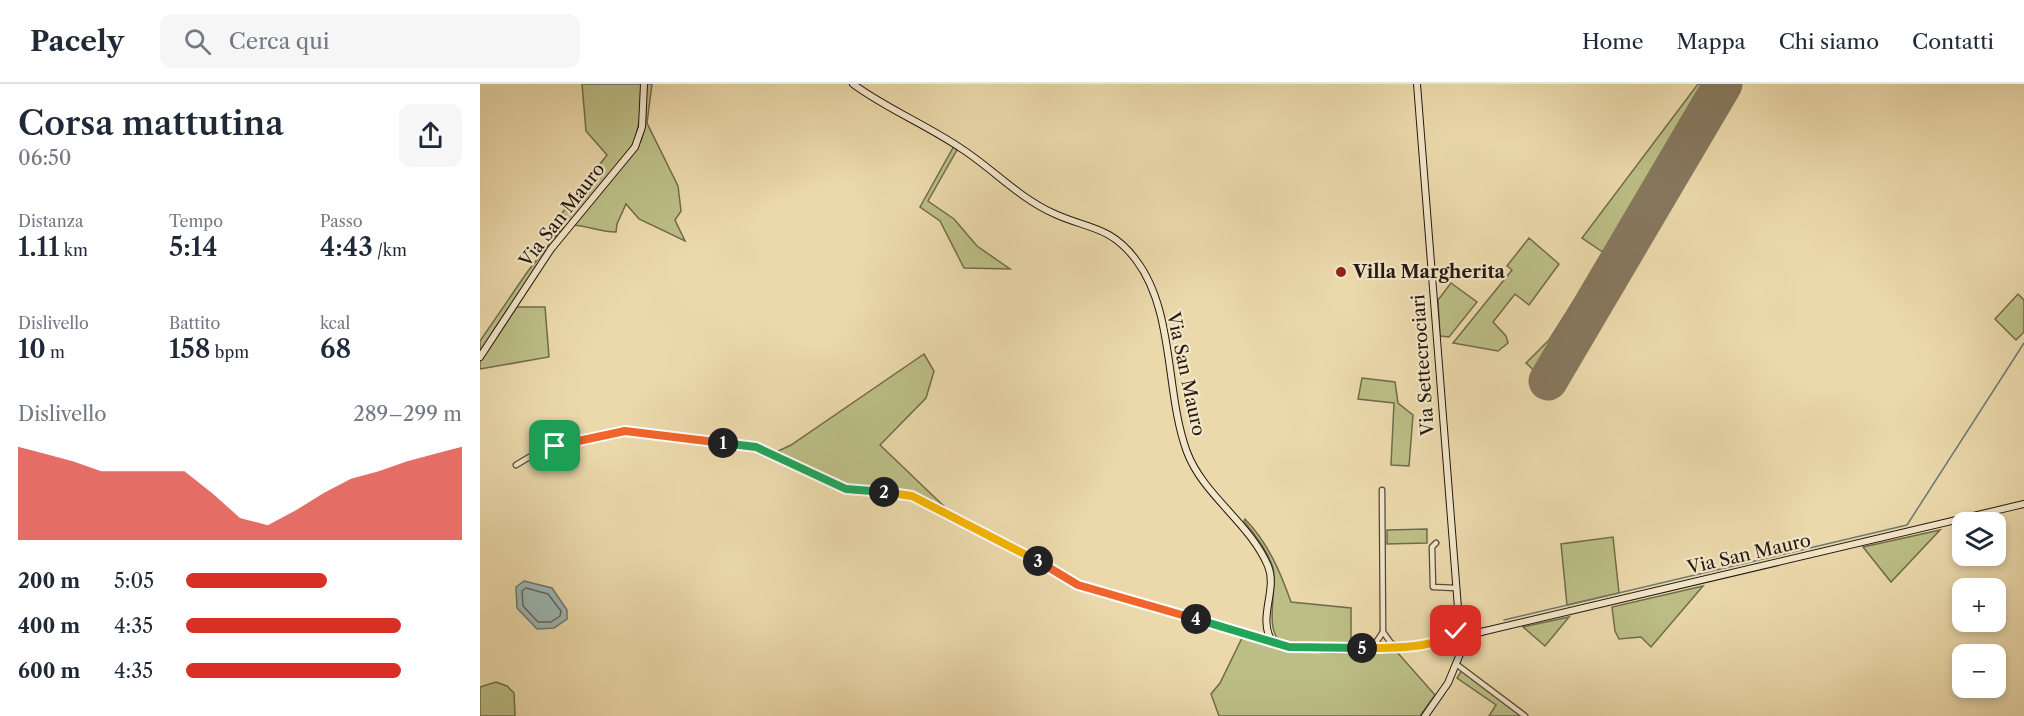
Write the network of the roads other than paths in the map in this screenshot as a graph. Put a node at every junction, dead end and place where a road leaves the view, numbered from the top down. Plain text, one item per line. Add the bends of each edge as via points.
1 (644, 84) edge
2 (853, 84) edge
3 (1417, 84) edge
4 (480, 357) edge
5 (516, 465) dead end
6 (1382, 490) dead end
7 (2024, 504) edge
8 (1436, 543) dead end
9 (1456, 588) junction
10 (1458, 608) junction
11 (1481, 632) junction
12 (1461, 636) junction
13 (1383, 638) junction
14 (1278, 645) junction
15 (1366, 648) junction
16 (1384, 648) junction
17 (1399, 648) junction
18 (1457, 661) junction
19 (1425, 716) edge
20 (1526, 716) edge

1 - 4 main road, Via San Mauro via 642,127 635,147 551,249
2 - 14 main road, Via San Mauro via 878,103 929,127 1055,214 1102,230 1136,259 1153,293 1169,354 1178,425 1186,451 1201,478 1268,565 1266,629
3 - 9 main road, Via Settecrociari
5 - 14 street via 541,450 618,431 756,447 846,489 912,496 1078,585
6 - 13 street
7 - 11 main road, Via San Mauro
8 - 9 street via 1432,547 1433,587
9 - 10 main road, Via Settecrociari
10 - 11 main road via 1464,621
10 - 12 main road, Via Settecrociari
11 - 12 main road, Via San Mauro
12 - 17 main road, Via San Mauro
12 - 18 main road, Via Settecrociari
13 - 15 street
13 - 16 street
13 - 17 street
14 - 15 main road, Via San Mauro
15 - 16 main road, Via San Mauro
16 - 17 main road, Via San Mauro
18 - 19 main road, Via Settecrociari via 1448,683
18 - 20 street

